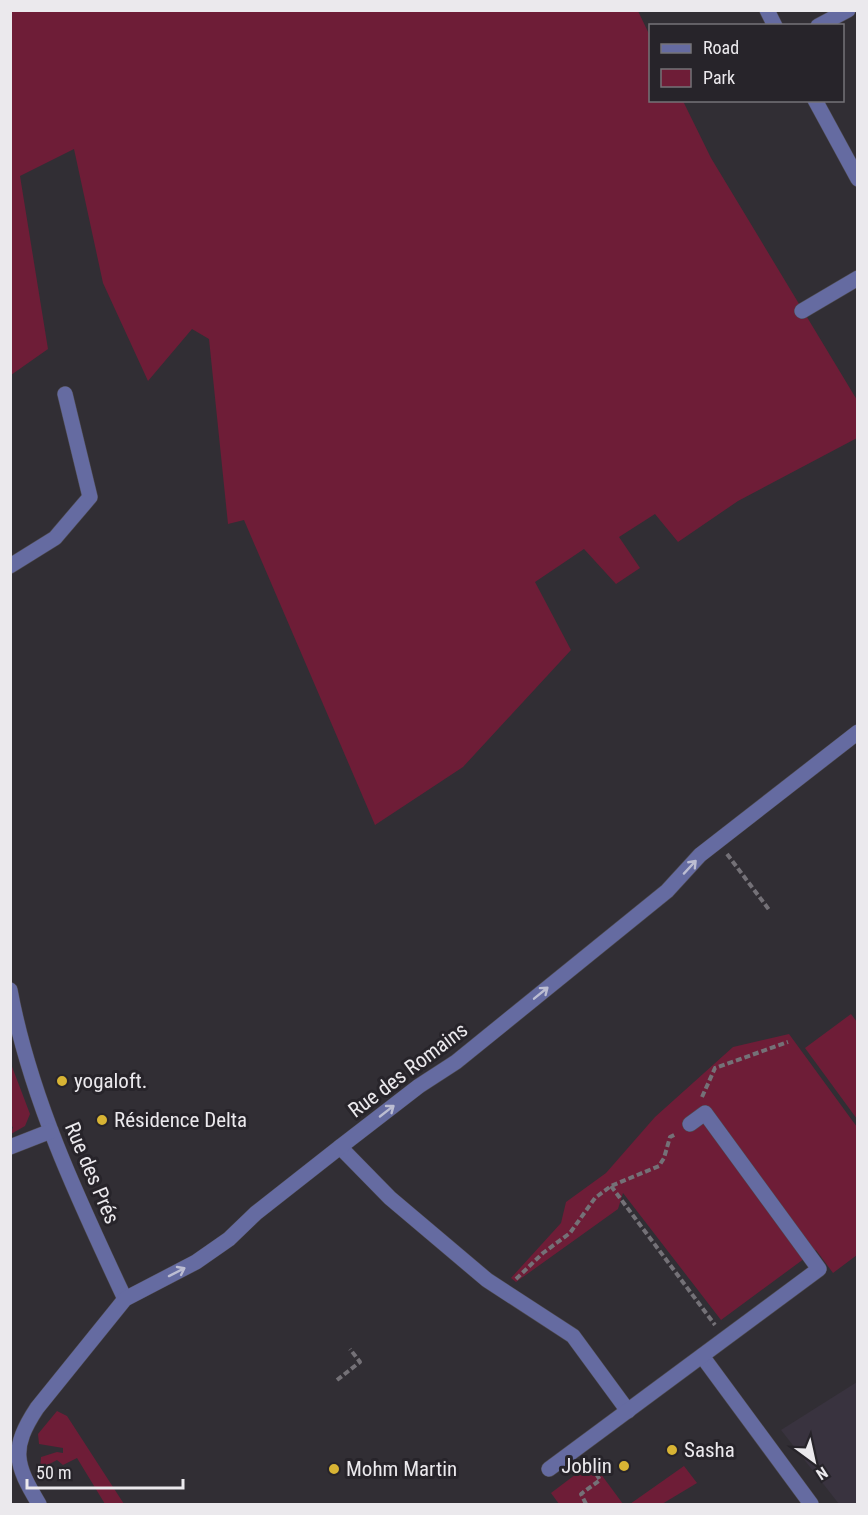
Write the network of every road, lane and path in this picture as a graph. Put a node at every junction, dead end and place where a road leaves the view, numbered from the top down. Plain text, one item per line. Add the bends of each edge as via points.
1 (768, 10) edge
2 (848, 10) edge
3 (774, 24) edge
4 (822, 24) edge
5 (816, 102) edge
6 (858, 179) edge
7 (858, 278) edge
8 (802, 311) dead end
9 (65, 394) dead end
10 (10, 566) edge
11 (858, 732) edge
12 (717, 842) junction
13 (770, 911) dead end
14 (10, 990) edge
15 (788, 1042) dead end
16 (690, 1124) junction
17 (51, 1131) junction
18 (10, 1147) edge
19 (340, 1147) junction
20 (611, 1186) junction
21 (506, 1291) junction
22 (125, 1299) junction
23 (725, 1339) junction
24 (350, 1349) dead end
25 (702, 1356) junction
26 (337, 1380) dead end
27 (628, 1411) junction
28 (579, 1447) junction
29 (14, 1454) edge
30 (549, 1469) dead end
31 (39, 1504) edge
32 (586, 1504) edge
33 (811, 1504) edge

1 - 3 street
2 - 4 street
5 - 6 street
7 - 8 street
9 - 10 street via 90,497 55,538
11 - 12 street, Rue des Romains
12 - 13 path
19 -> 12 street, Rue des Romains via 456,1062 667,891
14 - 17 street, Rue des Prés via 27,1060
15 - 16 path via 714,1068
16 - 20 path via 670,1137 659,1166
16 - 23 street via 705,1113 819,1269
17 - 18 street
17 - 22 street, Rue des Prés
19 - 21 street via 390,1198 487,1280
22 -> 19 street, Rue des Romains via 196,1262 229,1239
20 - 21 path via 595,1198 570,1233 543,1253
20 - 23 path
21 - 27 street via 573,1336
22 - 29 street, Rue des Romains via 37,1408
23 - 25 street
24 - 26 path via 360,1362
25 - 27 street
25 - 33 street
27 - 28 street
28 - 30 street
28 - 32 path via 600,1480 581,1494
29 - 31 street

